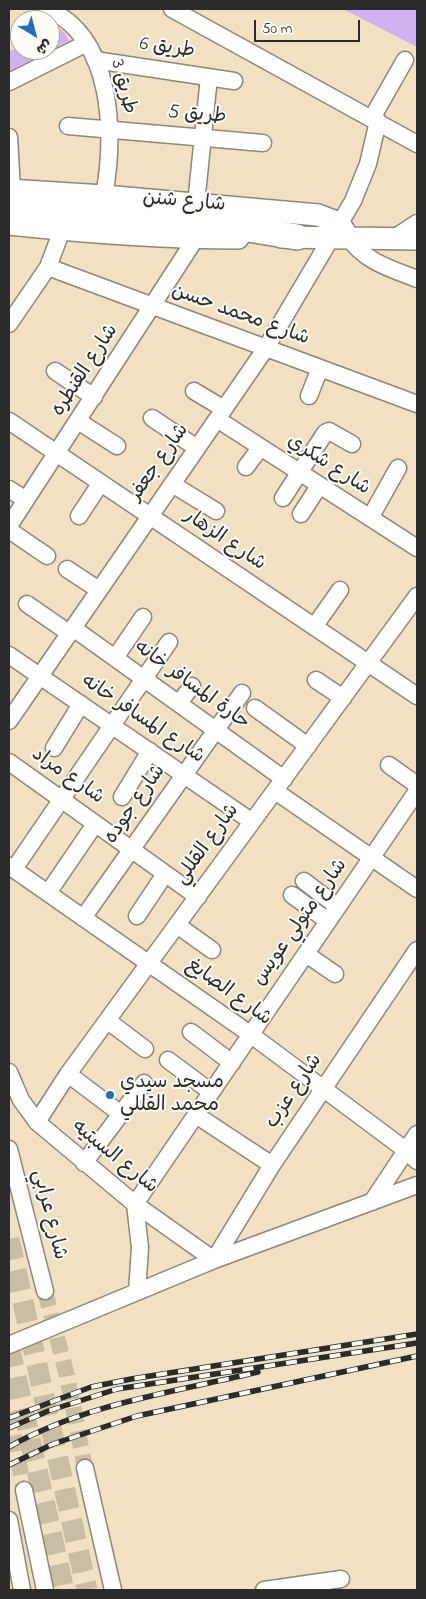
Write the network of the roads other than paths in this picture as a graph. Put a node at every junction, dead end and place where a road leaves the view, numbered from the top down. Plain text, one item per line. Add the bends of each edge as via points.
1 (47, 9) edge
2 (178, 10) edge
3 (87, 43) junction
4 (95, 60) junction
5 (405, 60) dead end
6 (209, 77) junction
7 (234, 80) dead end
8 (9, 82) edge
9 (375, 120) junction
10 (68, 126) dead end
11 (110, 129) junction
12 (9, 136) edge
13 (203, 137) junction
14 (263, 143) dead end
15 (417, 144) edge
16 (10, 196) edge
17 (104, 196) junction
18 (196, 204) junction
19 (417, 223) edge
20 (9, 224) edge
21 (62, 230) junction
22 (205, 232) junction
23 (340, 233) junction
24 (297, 237) joint
25 (393, 239) junction
26 (417, 239) edge
27 (48, 267) junction
28 (417, 278) edge
29 (153, 307) junction
30 (9, 324) edge
31 (266, 348) junction
32 (320, 368) junction
33 (55, 371) dead end
34 (194, 391) dead end
35 (94, 396) junction
36 (309, 396) dead end
37 (417, 404) edge
38 (220, 414) junction
39 (152, 418) dead end
40 (9, 421) edge
41 (78, 421) junction
42 (352, 444) dead end
43 (117, 446) dead end
44 (197, 448) junction
45 (260, 448) junction
46 (56, 454) junction
47 (246, 467) dead end
48 (398, 468) dead end
49 (299, 473) junction
50 (100, 484) junction
51 (172, 484) junction
52 (318, 486) junction
53 (9, 489) edge
54 (283, 498) dead end
55 (26, 500) junction
56 (216, 511) dead end
57 (301, 514) dead end
58 (79, 516) dead end
59 (149, 516) junction
60 (370, 518) junction
61 (9, 526) edge
62 (9, 530) edge
63 (417, 548) edge
64 (47, 556) dead end
65 (67, 569) dead end
66 (99, 590) junction
67 (340, 590) dead end
68 (417, 596) edge
69 (26, 604) dead end
70 (143, 617) dead end
71 (314, 627) junction
72 (71, 631) junction
73 (169, 642) dead end
74 (9, 655) edge
75 (115, 658) junction
76 (367, 662) junction
77 (39, 676) junction
78 (144, 679) junction
79 (316, 680) dead end
80 (192, 686) dead end
81 (242, 692) dead end
82 (417, 696) edge
83 (343, 698) junction
84 (179, 703) junction
85 (81, 704) junction
86 (255, 708) dead end
87 (9, 722) edge
88 (112, 725) junction
89 (216, 730) junction
90 (308, 746) junction
91 (54, 748) dead end
92 (150, 751) junction
93 (9, 762) edge
94 (389, 766) dead end
95 (183, 774) junction
96 (280, 785) junction
97 (417, 785) edge
98 (417, 790) edge
99 (122, 797) dead end
100 (61, 800) junction
101 (251, 821) junction
102 (95, 824) junction
103 (131, 849) junction
104 (371, 858) junction
105 (11, 867) edge
106 (165, 874) junction
107 (304, 881) dead end
108 (417, 889) edge
109 (48, 893) junction
110 (292, 895) dead end
111 (198, 897) junction
112 (338, 907) junction
113 (137, 916) dead end
114 (83, 918) junction
115 (328, 921) junction
116 (177, 925) junction
117 (212, 950) dead end
118 (417, 950) edge
119 (306, 954) junction
120 (149, 962) junction
121 (335, 974) dead end
122 (108, 1021) junction
123 (191, 1032) dead end
124 (250, 1034) junction
125 (145, 1049) dead end
126 (168, 1060) dead end
127 (232, 1063) junction
128 (9, 1072) edge
129 (68, 1074) junction
130 (144, 1083) dead end
131 (323, 1088) junction
132 (211, 1092) junction
133 (121, 1114) junction
134 (196, 1115) junction
135 (37, 1122) junction
136 (417, 1134) edge
137 (9, 1148) edge
138 (412, 1156) edge
139 (84, 1163) junction
140 (272, 1165) junction
141 (417, 1185) edge
142 (372, 1202) junction
143 (135, 1204) junction
144 (214, 1260) junction
145 (45, 1291) tunnel mouth
146 (137, 1292) junction
147 (9, 1345) edge
148 (85, 1468) tunnel mouth
149 (24, 1490) tunnel mouth
150 (9, 1520) edge
151 (341, 1578) dead end
152 (22, 1590) edge
153 (45, 1590) edge
154 (112, 1590) edge
155 (264, 1590) edge

1 - 3 street, طريق 3 via 76,28
2 - 9 street
3 - 4 street, طريق 3
3 - 8 street
4 - 6 street, طريق 6
4 - 11 street, طريق 3 via 104,86
5 - 9 street, شارع جعفر
6 - 7 street, طريق 6
6 - 13 street
9 - 15 street
9 - 23 street, شارع جعفر via 362,184
10 - 11 street, طريق 5
11 - 13 street, طريق 5
11 - 17 street, طريق 3
12 - 16 street
13 - 14 street, طريق 5
13 - 18 street
16 - 17 main road, شارع شنن
16 - 22 highway
17 - 18 main road, شارع شنن
18 - 23 main road, شارع شنن via 318,215
19 - 25 street
20 - 21 main road, شارع شنن
21 - 22 main road, شارع شنن
21 - 27 street
22 - 24 highway via 270,232
22 - 29 street, شارع القنطره
23 - 24 main road, شارع شنن
23 - 25 main road, شارع شنن
23 - 28 street via 375,262
23 - 31 street, شارع جعفر
25 - 26 main road, شارع شنن
27 - 29 street, شارع محمد حسن
27 - 30 street
29 - 31 street, شارع محمد حسن
29 - 35 street, شارع القنطره
31 - 32 street, شارع محمد حسن
31 - 38 street, شارع جعفر
32 - 36 street
32 - 37 street, شارع محمد حسن
33 - 35 street
34 - 38 street, شارع شكري
35 - 41 street, شارع القنطره
38 - 44 street, شارع جعفر
38 - 45 street, شارع شكري
39 - 44 street
40 - 46 street, شارع الزهار
41 - 43 street
41 - 46 street, شارع القنطره
42 - 49 street via 326,432
44 - 51 street, شارع جعفر
45 - 47 street
45 - 49 street, شارع شكري
46 - 50 street, شارع الزهار
46 - 55 street, شارع القنطره
48 - 60 street
49 - 52 street, شارع شكري
49 - 54 street
50 - 58 street
50 - 59 street, شارع الزهار
51 - 56 street
51 - 59 street, شارع جعفر
52 - 57 street
52 - 60 street, شارع شكري
53 - 55 street
55 - 61 street, شارع القنطره
59 - 66 street, شارع جعفر
59 - 71 street, شارع الزهار
60 - 63 street, شارع شكري
62 - 64 street
65 - 66 street
66 - 72 street, شارع جعفر
67 - 71 street
68 - 76 street, شارع القللي
69 - 72 street, حارة المسافر خانه
70 - 75 street
71 - 76 street, شارع الزهار
72 - 75 street, حارة المسافر خانه
72 - 77 street, شارع جعفر
73 - 78 street
74 - 77 street, شارع المسافر خانه
75 - 78 street, حارة المسافر خانه
76 - 82 street, شارع الزهار
76 - 83 street, شارع القللي
77 - 85 street, شارع المسافر خانه
77 - 87 street, شارع جعفر
78 - 84 street, حارة المسافر خانه
78 - 88 street
79 - 83 street
80 - 84 street
81 - 89 street, شارع جوده
83 - 90 street, شارع القللي
84 - 89 street, حارة المسافر خانه
85 - 88 street, شارع المسافر خانه
85 - 91 street
86 - 90 street
88 - 92 street, شارع المسافر خانه
88 - 100 street
89 - 95 street, شارع جوده
89 - 96 street, حارة المسافر خانه
90 - 96 street, شارع القللي
92 - 95 street, شارع المسافر خانه
92 - 99 street
93 - 100 street, شارع مراد
94 - 97 street
95 - 101 street, شارع المسافر خانه
95 - 103 street, شارع جوده
96 - 101 street, شارع القللي
96 - 104 street, حارة المسافر خانه
98 - 104 street, شارع متولي عويس
100 - 102 street, شارع مراد
100 - 105 street
101 - 111 street, شارع القللي
102 - 103 street, شارع مراد
102 - 109 street
103 - 106 street, شارع مراد
103 - 114 street, شارع جوده
104 - 108 street, حارة المسافر خانه
104 - 112 street, شارع متولي عويس
105 - 109 street, شارع الصايغ
106 - 111 street, شارع مراد
106 - 113 street
107 - 112 street
109 - 114 street, شارع الصايغ
110 - 115 street
111 - 116 street, شارع القللي
112 - 115 street, شارع متولي عويس
114 - 120 street, شارع الصايغ
115 - 119 street, شارع متولي عويس
116 - 117 street
116 - 120 street, شارع القللي
118 - 131 street, شارع عزب
119 - 121 street
119 - 124 street, شارع متولي عويس
120 - 122 street, شارع القللي
120 - 124 street, شارع الصايغ
122 - 125 street
122 - 129 street, شارع القللي
123 - 127 street
124 - 127 street, شارع متولي عويس
124 - 131 street, شارع الصايغ
126 - 132 street
127 - 132 street, شارع متولي عويس
128 - 135 street, شارع السبتيه via 21,1100
129 - 133 street
129 - 135 street, شارع القللي
130 - 133 street
131 - 138 street, شارع الصايغ
131 - 140 street, شارع عزب
132 - 134 street, شارع متولي عويس
133 - 139 street
134 - 140 street
134 - 143 street, شارع متولي عويس
135 - 139 street, شارع السبتيه
136 - 138 street
137 - 145 street, شارع عرابي
138 - 142 street
139 - 143 street, شارع السبتيه
140 - 144 street, شارع عزب
141 - 142 street
142 - 144 street
143 - 144 street, شارع السبتيه
143 - 146 street via 140,1248
144 - 146 street
146 - 147 street
148 - 154 street
149 - 153 street
150 - 152 street
151 - 155 street

